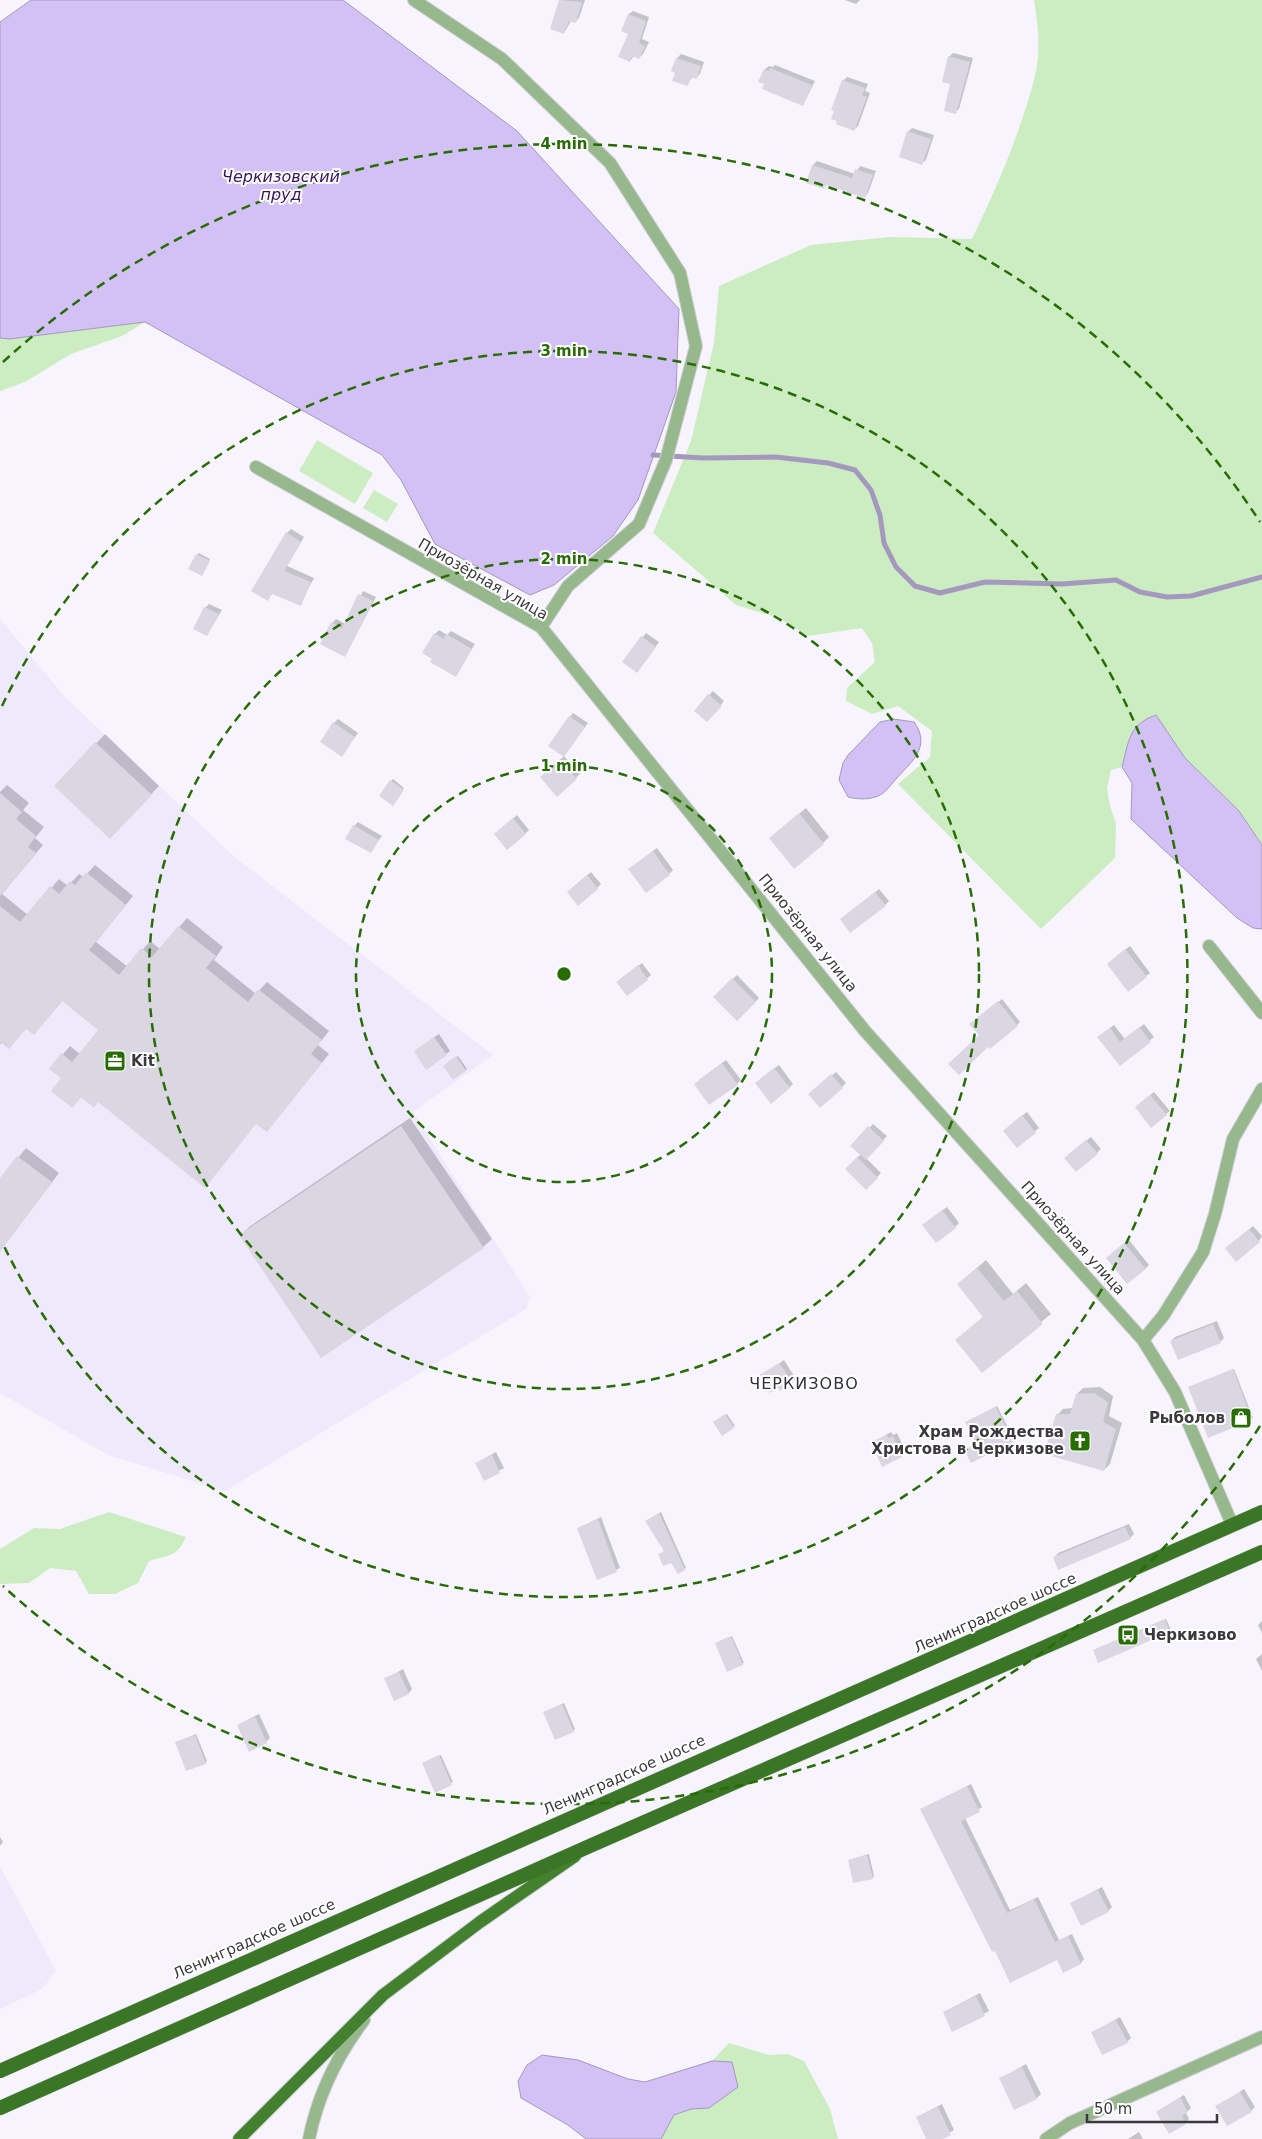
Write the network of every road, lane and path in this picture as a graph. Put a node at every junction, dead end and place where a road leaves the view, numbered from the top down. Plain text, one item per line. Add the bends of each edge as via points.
1 (414, 0) edge
2 (256, 467) dead end
3 (541, 627) junction
4 (1209, 946) dead end
5 (1262, 1013) edge
6 (1262, 1089) edge
7 (1143, 1340) junction
8 (1262, 1512) edge
9 (1232, 1524) junction
10 (1262, 1552) edge
11 (592, 1845) junction
12 (383, 1995) junction
13 (1262, 2037) edge
14 (0, 2071) edge
15 (0, 2108) edge
16 (239, 2139) edge
17 (309, 2139) edge
18 (1046, 2139) edge

1 - 3 street via 502,59 610,163 680,272 696,346 666,460 638,524 568,586
2 - 3 street, Приозёрная улица
3 - 7 street, Приозёрная улица via 865,1031
4 - 5 street
6 - 7 street via 1233,1139 1203,1252 1163,1316
7 - 9 street, Приозёрная улица via 1175,1392
8 - 9 highway, Ленинградское шоссе
9 - 14 highway, Ленинградское шоссе
10 - 11 highway
11 - 12 main road via 480,1922
11 - 15 highway
12 - 16 main road
12 - 17 street via 336,2059 323,2087
13 - 18 street via 1070,2123

